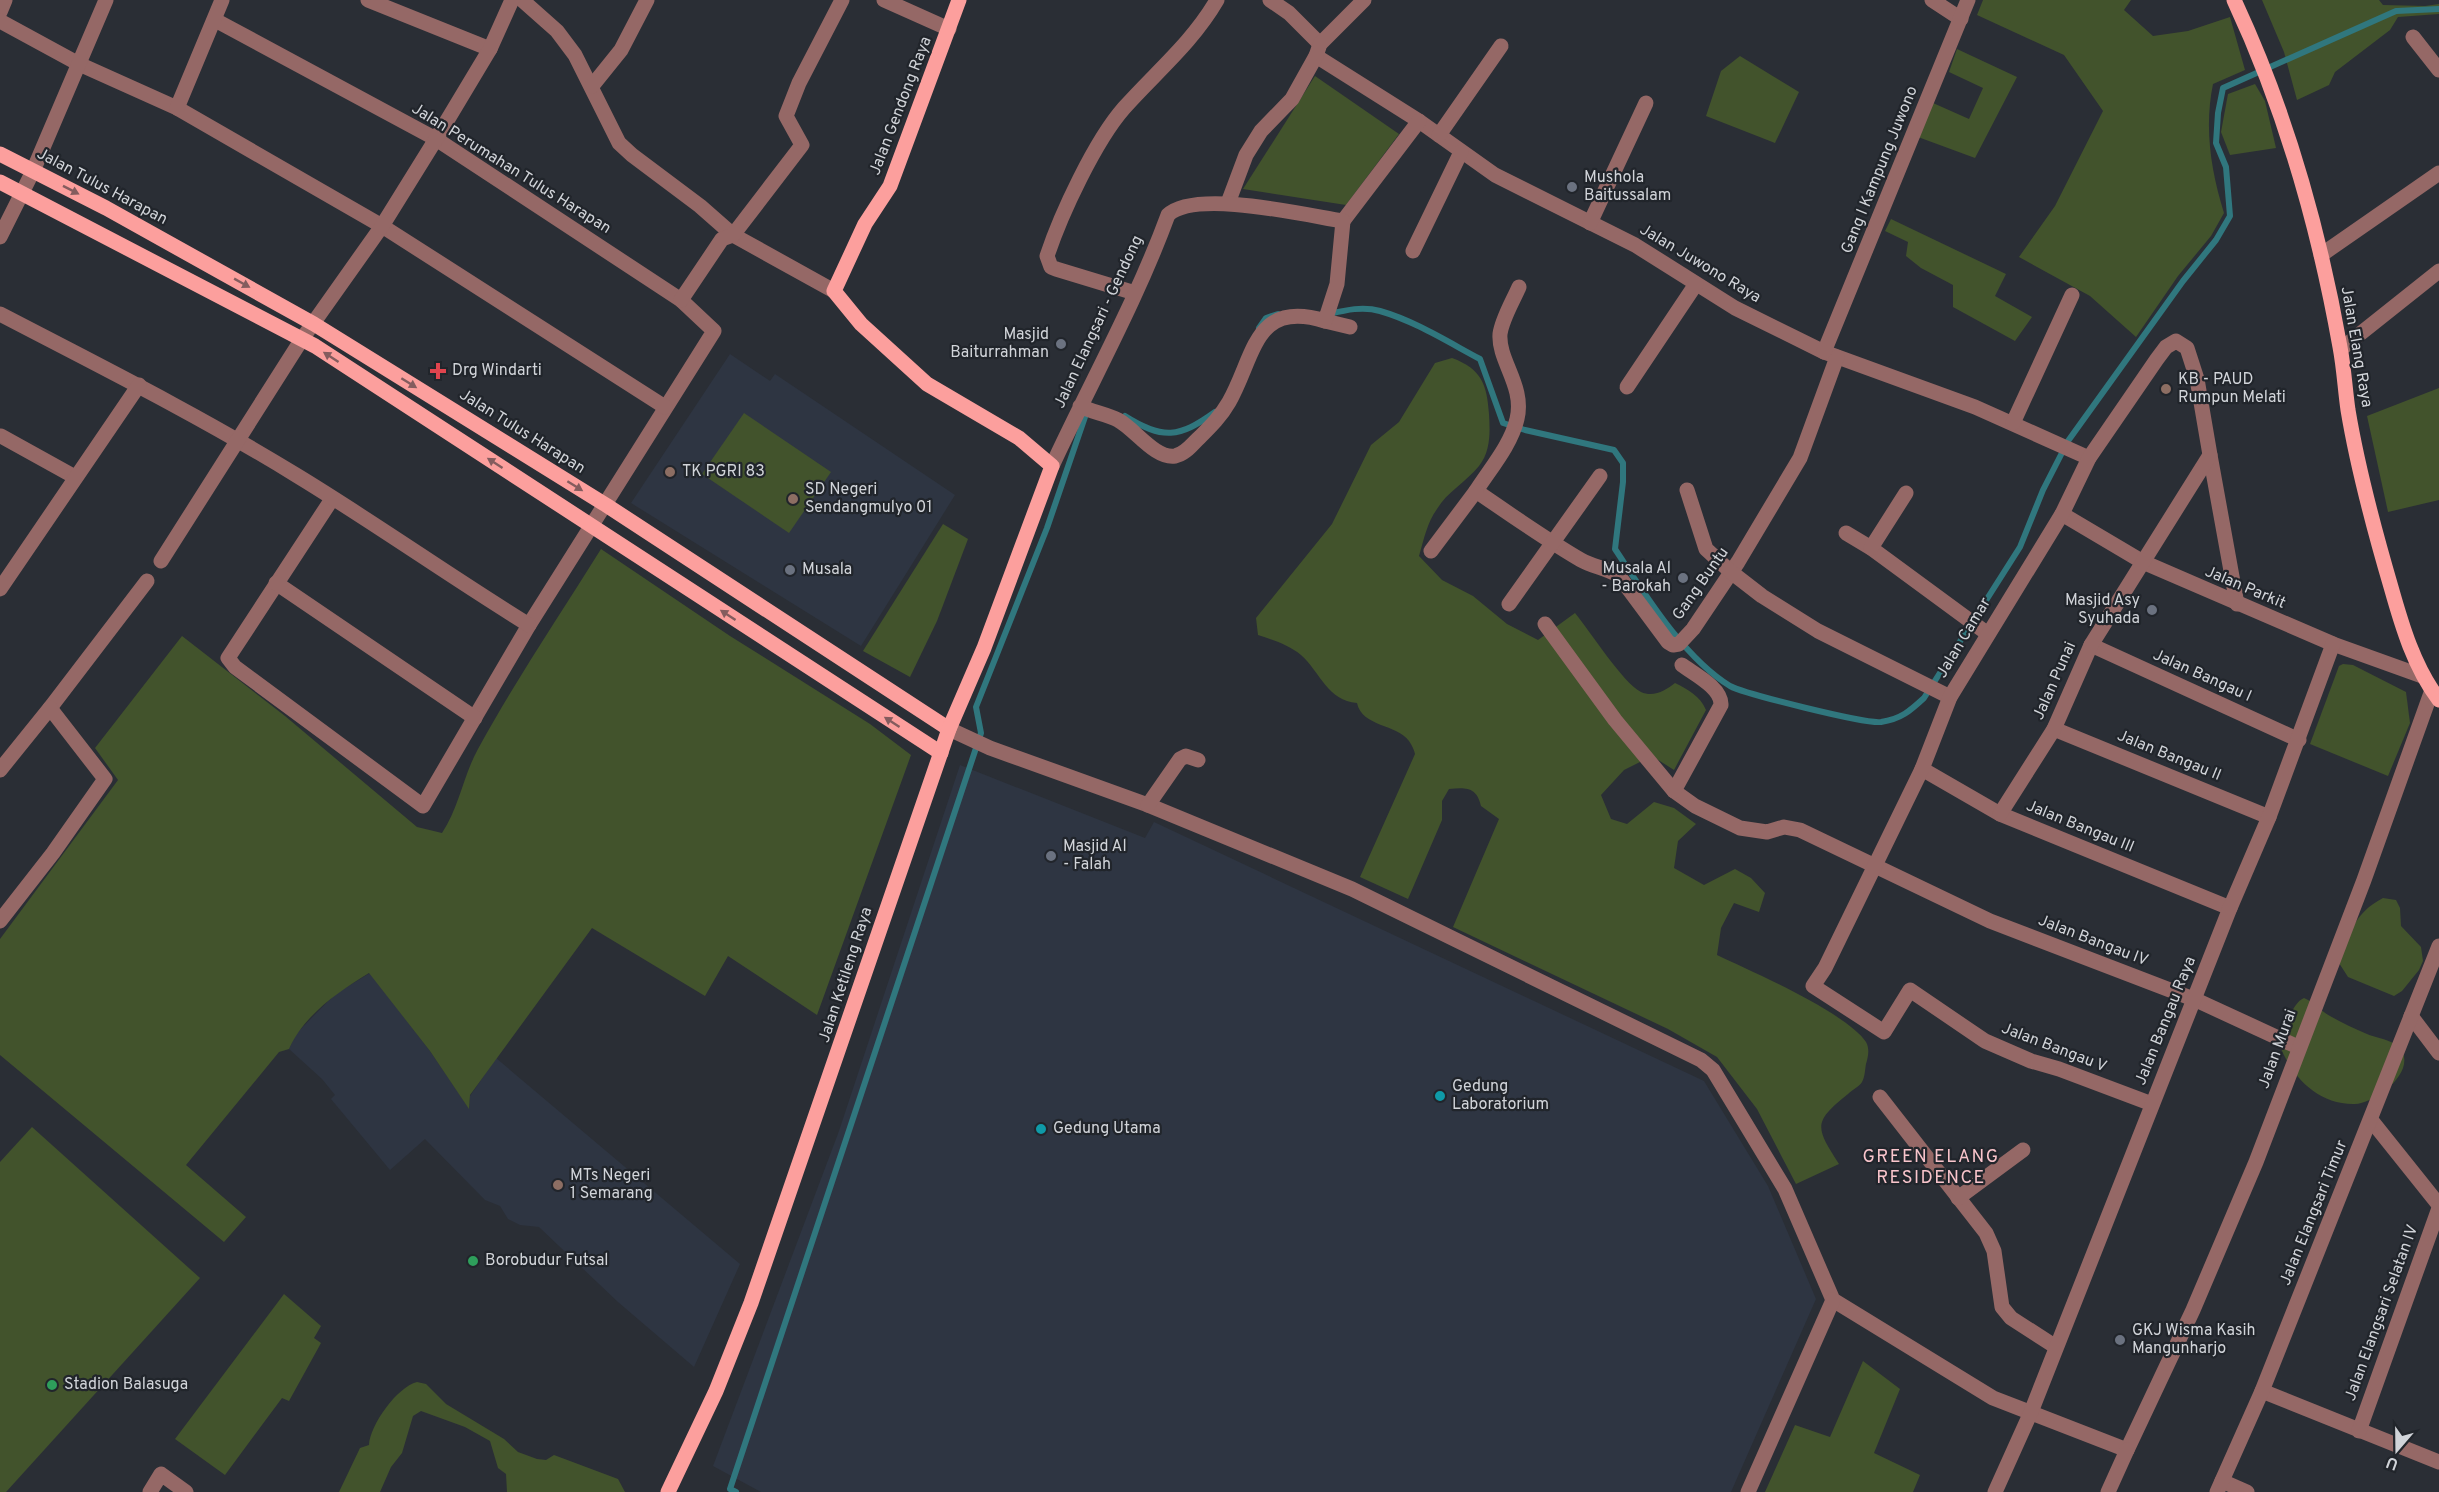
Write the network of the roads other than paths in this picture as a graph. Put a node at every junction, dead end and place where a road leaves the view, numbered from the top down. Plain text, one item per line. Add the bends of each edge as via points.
1 (5, 0) edge
2 (106, 0) edge
3 (222, 0) edge
4 (368, 0) edge
5 (512, 0) edge
6 (522, 0) edge
7 (647, 0) edge
8 (842, 0) edge
9 (884, 0) edge
10 (959, 0) edge
11 (1217, 0) edge
12 (1270, 0) edge
13 (1364, 0) edge
14 (1932, 0) edge
15 (1968, 0) edge
16 (2234, 0) edge
17 (0, 12) edge
18 (1961, 19) junction
19 (215, 20) junction
20 (0, 21) edge
21 (950, 29) junction
22 (2413, 37) dead end
23 (1501, 46) dead end
24 (490, 49) junction
25 (1318, 50) junction
26 (79, 64) junction
27 (2439, 70) edge
28 (592, 86) junction
29 (1646, 103) dead end
30 (177, 108) junction
31 (1419, 121) junction
32 (1439, 135) junction
33 (436, 140) junction
34 (1461, 152) junction
35 (0, 154) edge
36 (33, 171) junction
37 (2439, 173) edge
38 (0, 182) edge
39 (22, 194) junction
40 (1228, 203) junction
41 (1343, 220) junction
42 (1590, 223) junction
43 (382, 226) junction
44 (733, 235) junction
45 (0, 237) edge
46 (1413, 251) dead end
47 (2321, 255) junction
48 (2439, 271) edge
49 (1696, 284) junction
50 (1519, 287) dead end
51 (834, 291) junction
52 (1135, 293) junction
53 (2072, 295) dead end
54 (681, 300) junction
55 (0, 314) edge
56 (1327, 316) junction
57 (314, 324) junction
58 (1350, 327) dead end
59 (302, 339) junction
60 (2341, 349) junction
61 (1831, 355) junction
62 (139, 385) junction
63 (1627, 387) dead end
64 (665, 407) junction
65 (1085, 408) junction
66 (465, 418) junction
67 (2013, 423) junction
68 (452, 435) junction
69 (1, 436) edge
70 (239, 441) junction
71 (2083, 455) junction
72 (2210, 455) junction
73 (1052, 466) junction
74 (1600, 476) dead end
75 (75, 477) junction
76 (1688, 490) dead end
77 (1476, 491) junction
78 (1906, 493) dead end
79 (332, 499) junction
80 (606, 505) junction
81 (2062, 514) junction
82 (592, 527) junction
83 (1846, 533) dead end
84 (1552, 543) junction
85 (1871, 548) junction
86 (1431, 551) dead end
87 (161, 561) dead end
88 (2143, 562) junction
89 (1731, 572) junction
90 (147, 581) dead end
91 (276, 583) junction
92 (0, 589) edge
93 (1509, 604) dead end
94 (2237, 604) junction
95 (1545, 624) dead end
96 (529, 626) junction
97 (1979, 627) junction
98 (2333, 644) junction
99 (2091, 645) junction
100 (1682, 665) dead end
101 (2422, 676) junction
102 (1936, 691) junction
103 (2435, 695) edge
104 (50, 708) junction
105 (475, 718) junction
106 (2054, 729) junction
107 (956, 733) junction
108 (2299, 740) junction
109 (941, 753) junction
110 (1198, 760) dead end
111 (1922, 769) junction
112 (0, 770) edge
113 (1674, 791) junction
114 (1148, 805) junction
115 (2000, 814) junction
116 (2269, 817) junction
117 (1876, 866) junction
118 (2230, 908) junction
119 (0, 921) edge
120 (2439, 946) edge
121 (1813, 986) joint
122 (2196, 1000) junction
123 (2411, 1016) junction
124 (2298, 1047) junction
125 (2439, 1053) edge
126 (1880, 1098) dead end
127 (2152, 1104) junction
128 (2371, 1120) junction
129 (2023, 1150) dead end
130 (1958, 1198) junction
131 (2439, 1206) edge
132 (1833, 1300) junction
133 (2056, 1347) junction
134 (2262, 1391) junction
135 (2031, 1412) junction
136 (2359, 1431) junction
137 (2127, 1450) junction
138 (2439, 1462) edge
139 (2219, 1486) edge
140 (150, 1492) edge
141 (186, 1492) edge
142 (668, 1492) edge
143 (1748, 1492) edge
144 (1995, 1492) edge
145 (2108, 1492) edge
146 (2247, 1492) edge

1 - 17 street
2 - 26 street
3 - 19 street
4 - 24 street
5 - 24 street
6 - 28 street via 557,31
7 - 28 street via 621,50
8 - 44 street via 786,116 802,145
9 - 21 street
10 - 21 main road, Jalan Gendong Raya
11 - 52 street via 1180,51 1122,111 1072,196 1047,256 1051,267
12 - 25 street, Jalan Juwono Raya via 1289,14
13 - 25 street
14 - 18 street
15 - 18 street, Gang I Kampung Juwono
16 - 47 main road, Jalan Elang Raya via 2257,50
18 - 61 street, Gang I Kampung Juwono
19 - 30 street
19 - 33 street, Jalan Perumahan Tulus Harapan
20 - 26 street
21 - 51 main road, Jalan Gendong Raya via 890,186 865,224
22 - 27 street
23 - 32 street
24 - 33 street
25 - 31 street, Jalan Juwono Raya
25 - 40 street via 1292,99 1261,130 1246,155
26 - 30 street
26 - 36 street
28 - 44 street via 619,142
29 - 42 street
30 - 43 street
31 - 32 street, Jalan Juwono Raya
31 - 41 street
32 - 34 street, Jalan Juwono Raya
33 - 43 street
33 - 54 street, Jalan Perumahan Tulus Harapan
34 - 42 street, Jalan Juwono Raya via 1495,175
34 - 46 street
35 - 36 main road, Jalan Tulus Harapan
36 - 39 street
36 -> 57 main road, Jalan Tulus Harapan
37 - 47 street
38 - 39 main road
39 - 45 street
39 - 59 main road
40 - 41 street
40 - 52 street, Jalan Elangsari - Gendong via 1175,208 1168,215
41 - 56 street via 1337,284
42 - 49 street, Jalan Juwono Raya via 1635,245
43 - 57 street
43 - 64 street
44 - 51 street
44 - 54 street via 722,239
47 - 60 main road, Jalan Elang Raya
48 - 60 street
49 - 61 street, Jalan Juwono Raya
49 - 63 street
50 - 77 street via 1500,332 1517,389 1517,419
51 - 73 main road via 861,324 927,384 1019,438
52 - 65 street, Jalan Elangsari - Gendong
53 - 67 street
54 - 64 street, Jalan Perumahan Tulus Harapan via 714,331
55 - 62 street
56 - 58 street
56 - 65 street via 1292,316 1272,322 1262,330 1218,419 1184,453 1175,456 1157,450 1118,420
57 - 59 street
57 -> 66 main road, Jalan Tulus Harapan
68 -> 59 main road
59 - 70 street
60 - 101 main road, Jalan Elang Raya via 2348,411 2373,525 2399,616
61 - 67 street, Jalan Juwono Raya
61 - 89 street, Gang Buntu via 1800,458
62 - 70 street
62 - 75 street
64 - 80 street
65 - 73 street, Jalan Elangsari - Gendong
66 - 68 main road
66 -> 80 main road, Jalan Tulus Harapan
67 - 71 street, Jalan Juwono Raya
82 -> 68 main road
69 - 75 street
70 - 79 street
70 - 87 street
71 - 72 street, Jalan Camar via 2166,347 2176,341 2187,348 2197,379
71 - 81 street, Jalan Camar
72 - 88 street, Jalan Punai
72 - 94 street
73 - 107 main road, Jalan Ketileng Raya
74 - 84 street
75 - 92 street
76 - 89 street via 1706,549
77 - 84 street, Gang Buntu
77 - 86 street
78 - 85 street
79 - 91 street
79 - 96 street
80 - 82 street
80 - 107 main road, Jalan Tulus Harapan
81 - 88 street, Jalan Parkit
81 - 97 street, Jalan Camar
82 - 96 street
109 -> 82 main road
83 - 85 street
84 - 89 street, Gang Buntu via 1619,576 1668,642 1677,646
84 - 93 street
85 - 97 street
88 - 94 street, Jalan Parkit
88 - 99 street, Jalan Punai
89 - 102 street via 1818,631
90 - 104 street
91 - 105 street
91 - 105 street via 228,654 228,660 418,805 426,804
94 - 98 street, Jalan Parkit
95 - 113 street, Jalan Bangau IV via 1615,720
96 - 105 street
97 - 102 street, Jalan Camar
98 - 101 street, Jalan Parkit
98 - 108 street, Jalan Bangau Raya
99 - 106 street, Jalan Punai
99 - 108 street, Jalan Bangau I
100 - 113 street via 1722,699
101 - 103 main road, Jalan Elang Raya
102 - 111 street, Jalan Camar
103 - 124 street, Jalan Murai
104 - 112 street
104 - 119 street via 105,779
106 - 115 street, Jalan Punai
106 - 116 street, Jalan Bangau II
107 - 109 main road, Jalan Ketileng Raya
107 - 114 street
108 - 116 street, Jalan Bangau Raya
109 - 142 main road, Jalan Ketileng Raya via 751,1303 716,1391
110 - 114 street via 1186,756 1180,759
111 - 115 street, Jalan Bangau III
111 - 117 street, Jalan Camar
113 - 117 street, Jalan Bangau IV via 1740,828 1767,832 1784,827 1800,830
114 - 132 street via 1352,889 1701,1060 1713,1070 1785,1189
115 - 118 street, Jalan Bangau III
116 - 118 street, Jalan Bangau Raya
117 - 121 street, Jalan Camar
117 - 122 street, Jalan Bangau IV via 1990,921
118 - 122 street, Jalan Bangau Raya
120 - 123 street, Jalan Elangsari Timur
121 - 127 street, Jalan Bangau V via 1884,1032 1910,990 1985,1041
122 - 124 street, Jalan Bangau IV
122 - 127 street, Jalan Bangau Raya
123 - 125 street
123 - 128 street, Jalan Elangsari Timur
124 - 137 street, Jalan Murai via 2256,1162 2193,1310
126 - 130 street
127 - 133 street, Jalan Bangau Raya
128 - 131 street
128 - 134 street, Jalan Elangsari Timur
129 - 130 street
130 - 133 street via 1986,1233 1994,1251 2002,1307 2011,1318
131 - 136 street, Jalan Elangsari Selatan IV
132 - 135 street via 1993,1398
132 - 143 street
133 - 135 street, Jalan Bangau Raya
134 - 136 street
134 - 139 street, Jalan Elangsari Timur
135 - 137 street
135 - 144 street, Jalan Bangau Raya
136 - 138 street
137 - 145 street, Jalan Murai
139 - 146 street
140 - 141 street via 161,1474

